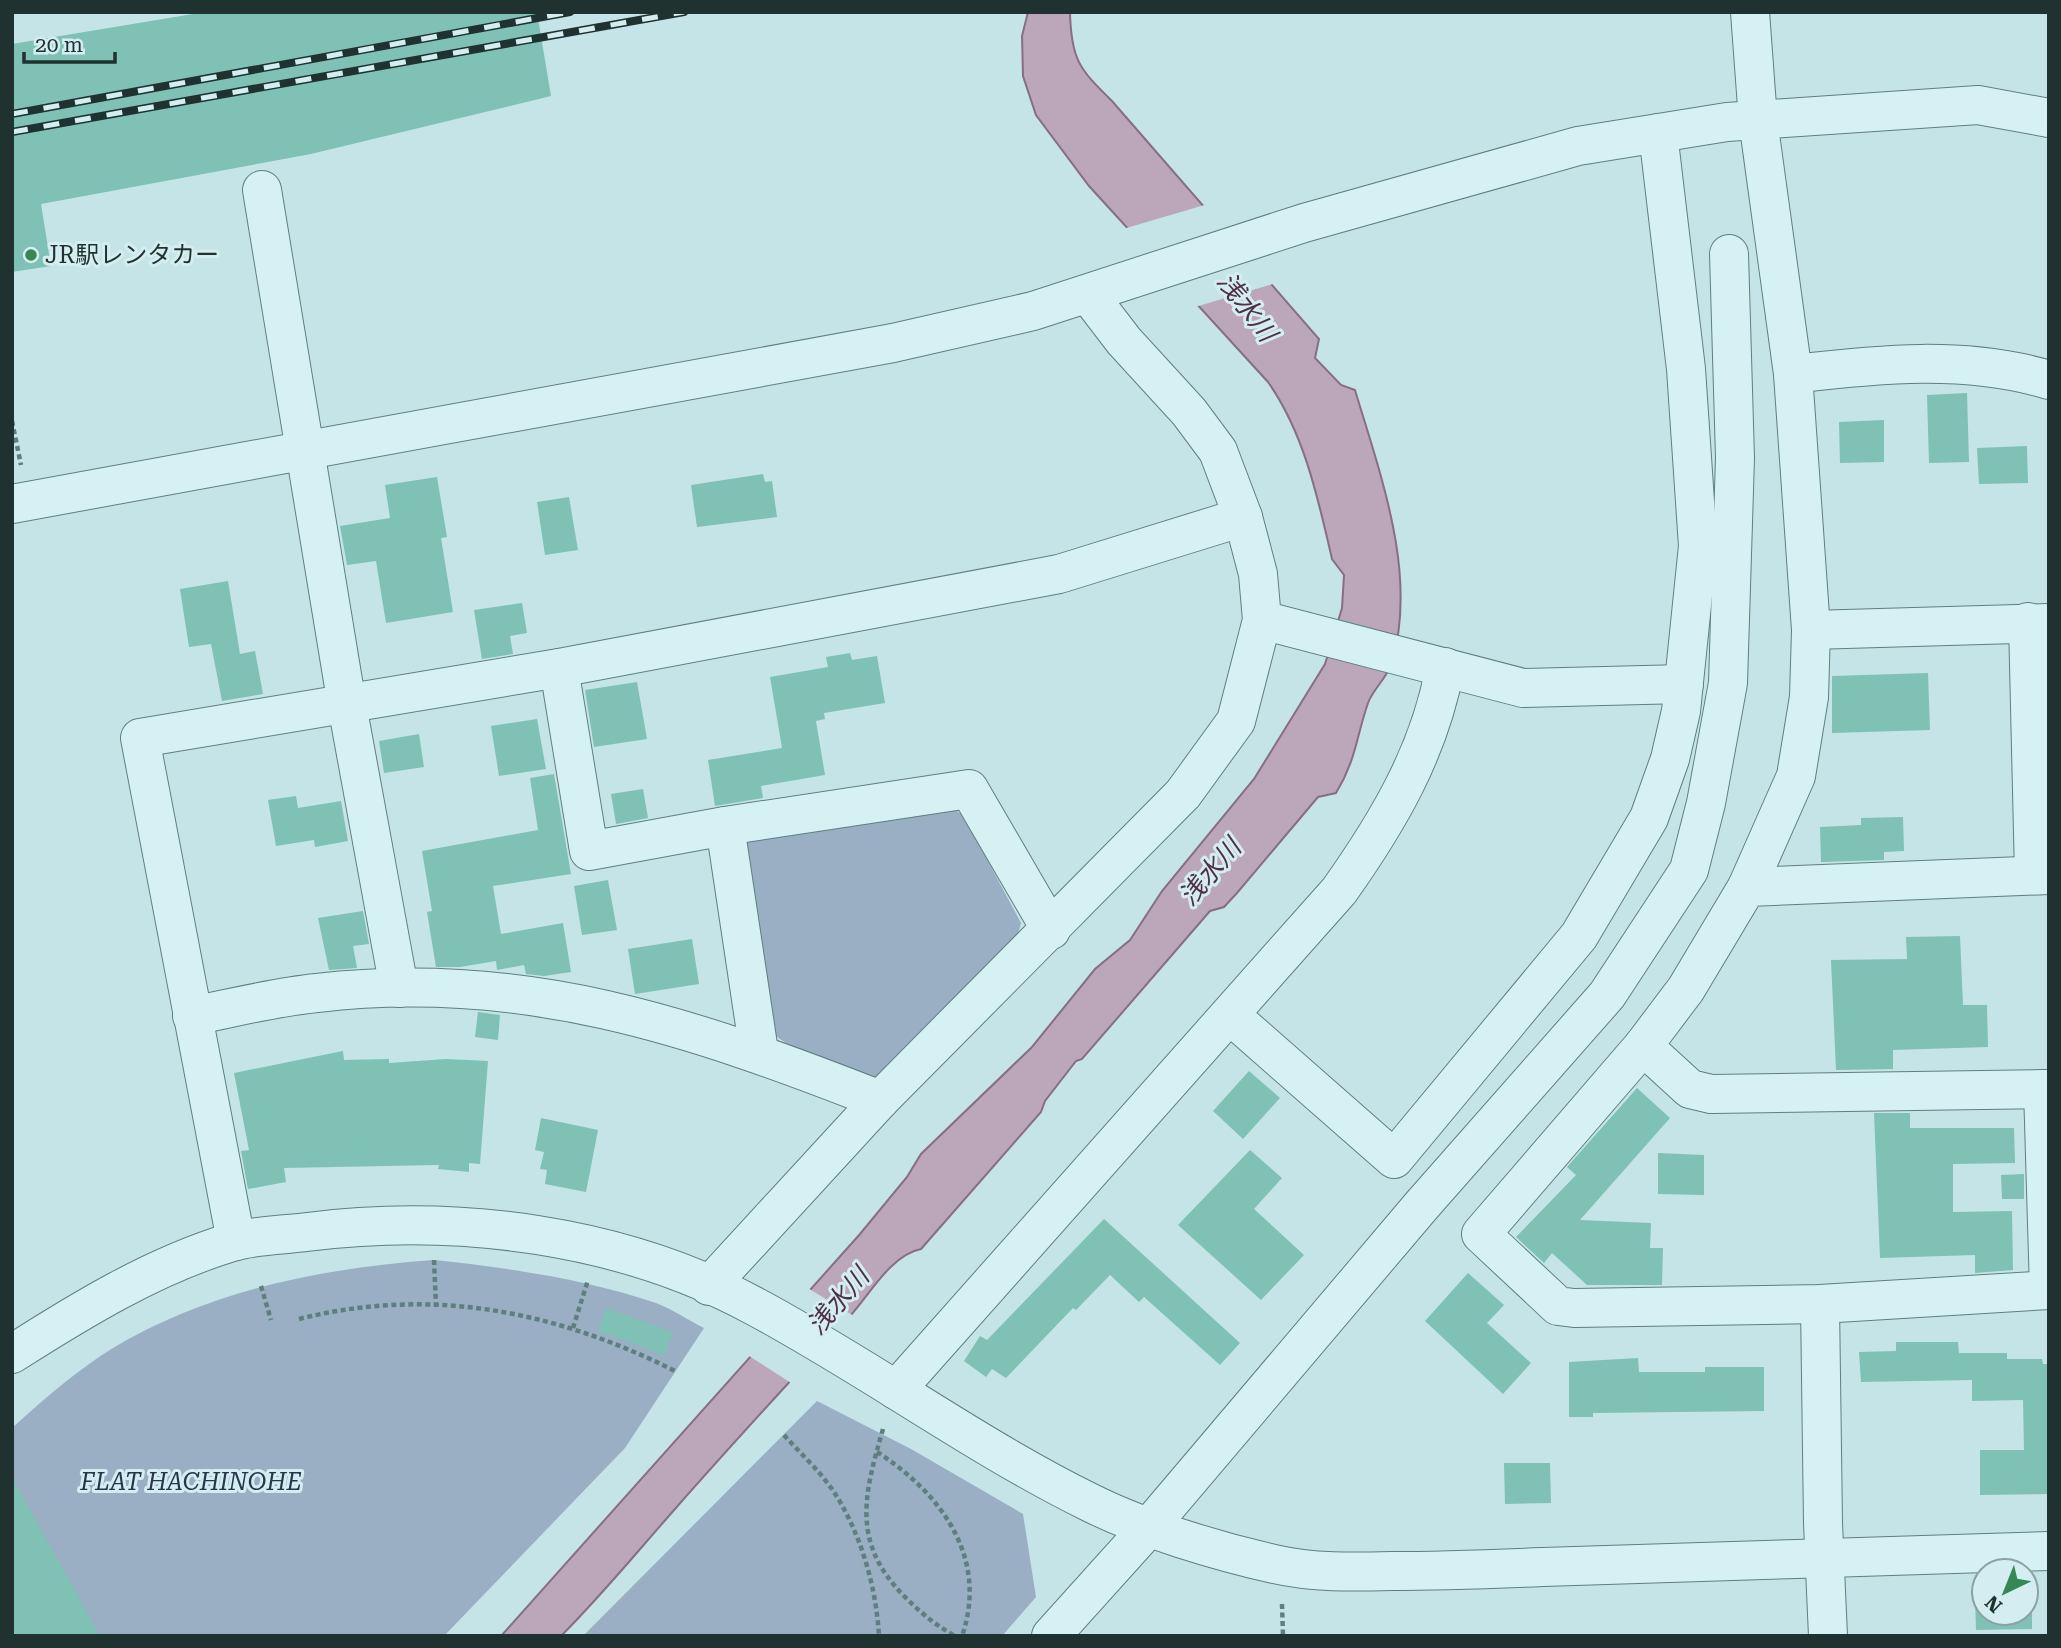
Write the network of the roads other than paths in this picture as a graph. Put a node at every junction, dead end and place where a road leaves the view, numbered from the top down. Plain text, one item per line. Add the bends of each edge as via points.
1 (1750, 12) edge
2 (2049, 118) edge
3 (1758, 120) junction
4 (1658, 133) junction
5 (262, 190) dead end
6 (1728, 254) dead end
7 (1088, 295) junction
8 (1793, 374) junction
9 (2049, 380) edge
10 (305, 450) junction
11 (12, 504) edge
12 (1243, 517) junction
13 (1262, 620) junction
14 (2038, 623) edge
15 (1811, 630) junction
16 (559, 667) junction
17 (1445, 667) junction
18 (1684, 684) junction
19 (347, 705) junction
20 (725, 826) junction
21 (2042, 875) edge
22 (1747, 887) junction
23 (1051, 930) junction
24 (399, 988) junction
25 (1230, 1015) junction
26 (192, 1016) junction
27 (1643, 1046) junction
28 (758, 1052) junction
29 (2046, 1089) edge
30 (880, 1100) junction
31 (236, 1241) junction
32 (709, 1286) junction
33 (2049, 1290) edge
34 (1820, 1304) junction
35 (12, 1354) edge
36 (895, 1390) junction
37 (1150, 1526) junction
38 (2049, 1551) edge
39 (1826, 1558) junction
40 (1051, 1636) edge
41 (1828, 1636) edge

1 - 3 street
2 - 3 street via 1978,105
3 - 4 street
3 - 8 street
4 - 7 street via 1578,146 1251,241
4 - 18 street via 1686,369 1699,546
5 - 10 street
6 - 37 street via 1735,458 1728,683 1689,870 1606,995
7 - 10 street via 893,343
7 - 12 street via 1218,451
8 - 9 street via 1924,362
8 - 15 street
10 - 11 street
10 - 19 street
12 - 13 street via 1258,574
12 - 16 street via 1059,574
13 - 17 street
13 - 23 street via 1236,721 1183,794
14 - 15 street
14 - 21 street
15 - 22 street via 1809,696 1796,776
16 - 19 street
16 - 20 street via 589,851
17 - 18 street via 1523,688
17 - 25 street via 1421,754 1371,846 1339,891
18 - 25 street via 1670,759 1648,818 1614,881 1579,936 1394,1159
19 - 24 street
19 - 26 street via 140,738
20 - 23 street via 969,789
20 - 28 street
21 - 22 street
22 - 27 street via 1686,989
23 - 30 street
24 - 26 street via 316,993
24 - 28 street via 491,989 606,1008
25 - 36 street
26 - 31 street
27 - 29 street via 1690,1089 1711,1094
27 - 34 street via 1481,1234 1558,1306
28 - 30 street
29 - 33 street
30 - 32 street
31 - 32 street via 420,1223 508,1230 585,1244
31 - 35 street via 164,1268 79,1312
32 - 36 street via 752,1304
33 - 34 street
34 - 39 street
36 - 37 street via 1094,1505
37 - 39 street via 1278,1566 1345,1572
37 - 40 street
38 - 39 street
39 - 41 street

